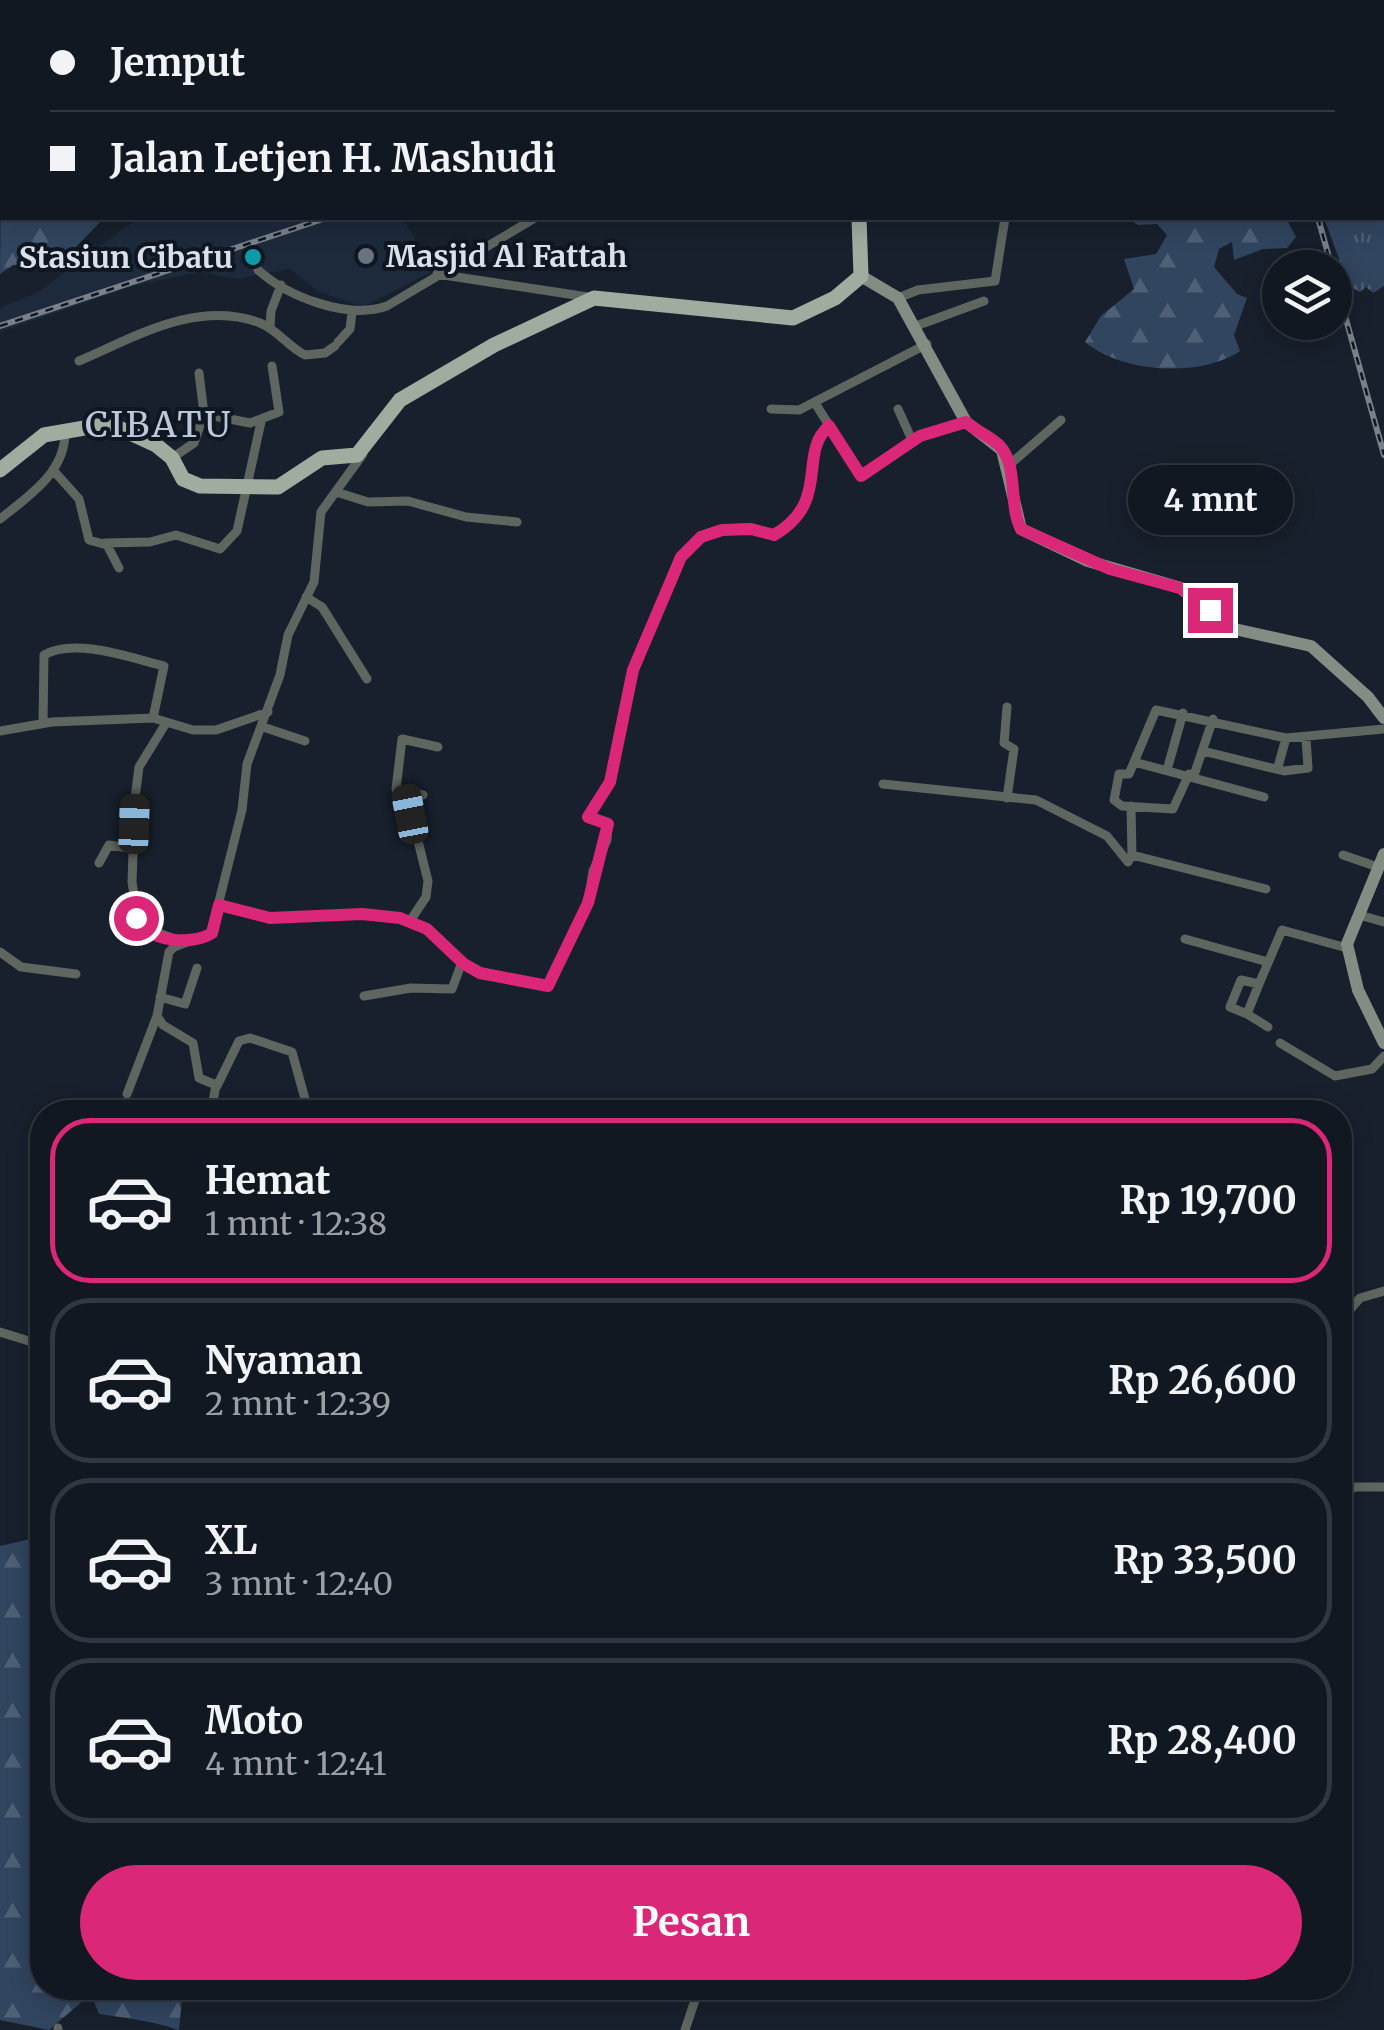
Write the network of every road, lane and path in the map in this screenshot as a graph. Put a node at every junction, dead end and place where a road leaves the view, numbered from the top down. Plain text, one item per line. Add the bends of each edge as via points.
1 (970, 0) edge
2 (982, 0) edge
3 (532, 220) edge
4 (859, 220) edge
5 (1005, 220) edge
6 (258, 270) dead end
7 (437, 274) junction
8 (860, 276) junction
9 (281, 285) junction
10 (594, 298) junction
11 (898, 298) junction
12 (984, 301) dead end
13 (352, 312) junction
14 (916, 326) junction
15 (270, 328) junction
16 (926, 344) junction
17 (79, 361) dead end
18 (272, 366) dead end
19 (199, 373) dead end
20 (816, 402) junction
21 (771, 409) dead end
22 (898, 409) dead end
23 (204, 414) junction
24 (1061, 420) dead end
25 (261, 422) junction
26 (966, 422) junction
27 (829, 426) junction
28 (65, 428) junction
29 (912, 440) junction
30 (363, 452) junction
31 (172, 458) junction
32 (1008, 466) junction
33 (0, 470) edge
34 (53, 470) junction
35 (249, 484) junction
36 (336, 492) junction
37 (0, 520) edge
38 (517, 522) dead end
39 (105, 543) junction
40 (119, 568) dead end
41 (306, 598) junction
42 (367, 679) dead end
43 (1007, 707) dead end
44 (268, 712) junction
45 (1183, 713) junction
46 (153, 718) junction
47 (1384, 718) edge
48 (1213, 719) junction
49 (166, 723) junction
50 (43, 724) junction
51 (263, 728) junction
52 (1384, 729) edge
53 (0, 731) edge
54 (1286, 738) junction
55 (1306, 738) junction
56 (305, 740) dead end
57 (438, 747) dead end
58 (1203, 752) junction
59 (1134, 762) junction
60 (1278, 767) junction
61 (1167, 770) junction
62 (1192, 775) junction
63 (883, 784) dead end
64 (406, 793) junction
65 (423, 795) dead end
66 (1264, 797) dead end
67 (1007, 798) junction
68 (1131, 806) junction
69 (133, 850) junction
70 (1343, 855) dead end
71 (1130, 859) junction
72 (1381, 860) edge
73 (100, 863) dead end
74 (1129, 876) dead end
75 (1266, 889) dead end
76 (219, 905) junction
77 (1359, 915) junction
78 (410, 921) junction
79 (1384, 922) edge
80 (1184, 939) dead end
81 (186, 943) junction
82 (1347, 948) junction
83 (0, 952) edge
84 (462, 962) junction
85 (1268, 962) junction
86 (197, 968) dead end
87 (76, 974) dead end
88 (1259, 984) junction
89 (160, 996) junction
90 (364, 996) dead end
91 (1246, 1014) junction
92 (158, 1016) junction
93 (1268, 1027) dead end
94 (1384, 1043) edge
95 (1280, 1044) dead end
96 (1384, 1056) edge
97 (217, 1086) junction
98 (127, 1094) dead end
99 (305, 1099) dead end
100 (214, 1100) edge
101 (1384, 1291) edge
102 (1352, 1307) edge
103 (0, 1332) edge
104 (30, 1341) edge
105 (1384, 1487) edge
106 (1352, 1489) edge
107 (695, 2000) edge
108 (685, 2030) edge

1 - 2 street
3 - 7 street
4 - 8 main road
5 - 11 street via 995,281
6 - 9 street
7 - 10 street
7 - 13 street via 387,306
8 - 10 main road via 793,318
8 - 11 main road
9 - 13 street
9 - 15 street
10 - 30 main road via 400,400
11 - 14 main road
12 - 14 street
13 - 15 street via 350,329 325,352 305,355
14 - 16 main road
15 - 17 street via 237,316 179,320
16 - 20 street
16 - 26 main road
18 - 25 street via 279,412
19 - 23 street
20 - 21 street via 792,412
20 - 27 street
22 - 29 street
23 - 25 street
23 - 31 street via 194,443
24 - 32 street
25 - 35 street
26 - 29 street
26 - 32 main road via 997,444
27 - 29 street via 861,476
27 - 84 street via 819,436 810,496 795,519 774,535 746,528 710,533 693,542 676,566 633,670 610,782 588,817 608,827 589,900 548,986 486,975
28 - 31 main road via 119,428
28 - 33 main road via 44,435
28 - 34 street via 64,452
30 - 35 main road via 322,458 288,484
30 - 36 street
31 - 35 main road via 190,484
32 - 47 main road via 1021,529 1110,569 1180,588 1230,628 1310,646
34 - 37 street
34 - 39 street via 80,499 89,540
35 - 39 street via 237,531 217,550 176,535
36 - 38 street
36 - 41 street via 322,512
39 - 40 street
41 - 42 street via 322,607
41 - 44 street via 288,636
43 - 67 street via 1004,745 1014,750
44 - 49 street via 216,730
44 - 51 street
45 - 48 street
45 - 59 street via 1156,710
45 - 61 street
46 - 49 street
46 - 50 street
46 - 50 street via 164,666 60,650 44,654
48 - 54 street
48 - 58 street
49 - 69 street via 139,767
50 - 53 street
51 - 56 street
51 - 76 street via 247,764
52 - 55 street
54 - 55 street
54 - 60 street
55 - 60 street via 1308,768
57 - 64 street via 402,738 396,789
58 - 60 street
58 - 62 street
59 - 61 street
59 - 68 street via 1114,789 1117,804
61 - 62 street
62 - 66 street
62 - 68 street via 1173,809
63 - 67 street
64 - 65 street
64 - 78 street via 428,881 426,898
67 - 71 street via 1054,807 1106,836
68 - 71 street
69 - 73 street via 109,845
69 - 81 street via 137,922
70 - 72 street
71 - 74 street
71 - 75 street
72 - 77 main road
76 - 78 street via 270,918 362,914
76 - 81 street via 212,933
77 - 79 street
77 - 82 main road
78 - 84 street
80 - 85 street
81 - 89 street via 170,952
82 - 85 street via 1282,930
82 - 94 main road
83 - 87 street via 20,966
84 - 90 street via 451,989
85 - 88 street
86 - 89 street via 185,1004
88 - 91 street
88 - 91 street via 1241,980 1230,1007
89 - 92 street
91 - 93 street
92 - 97 street via 193,1043 200,1078
92 - 98 street
95 - 96 street via 1335,1076 1372,1069
97 - 99 street via 239,1041 250,1038 292,1052
97 - 100 street
101 - 102 street
103 - 104 street
105 - 106 street
107 - 108 street

